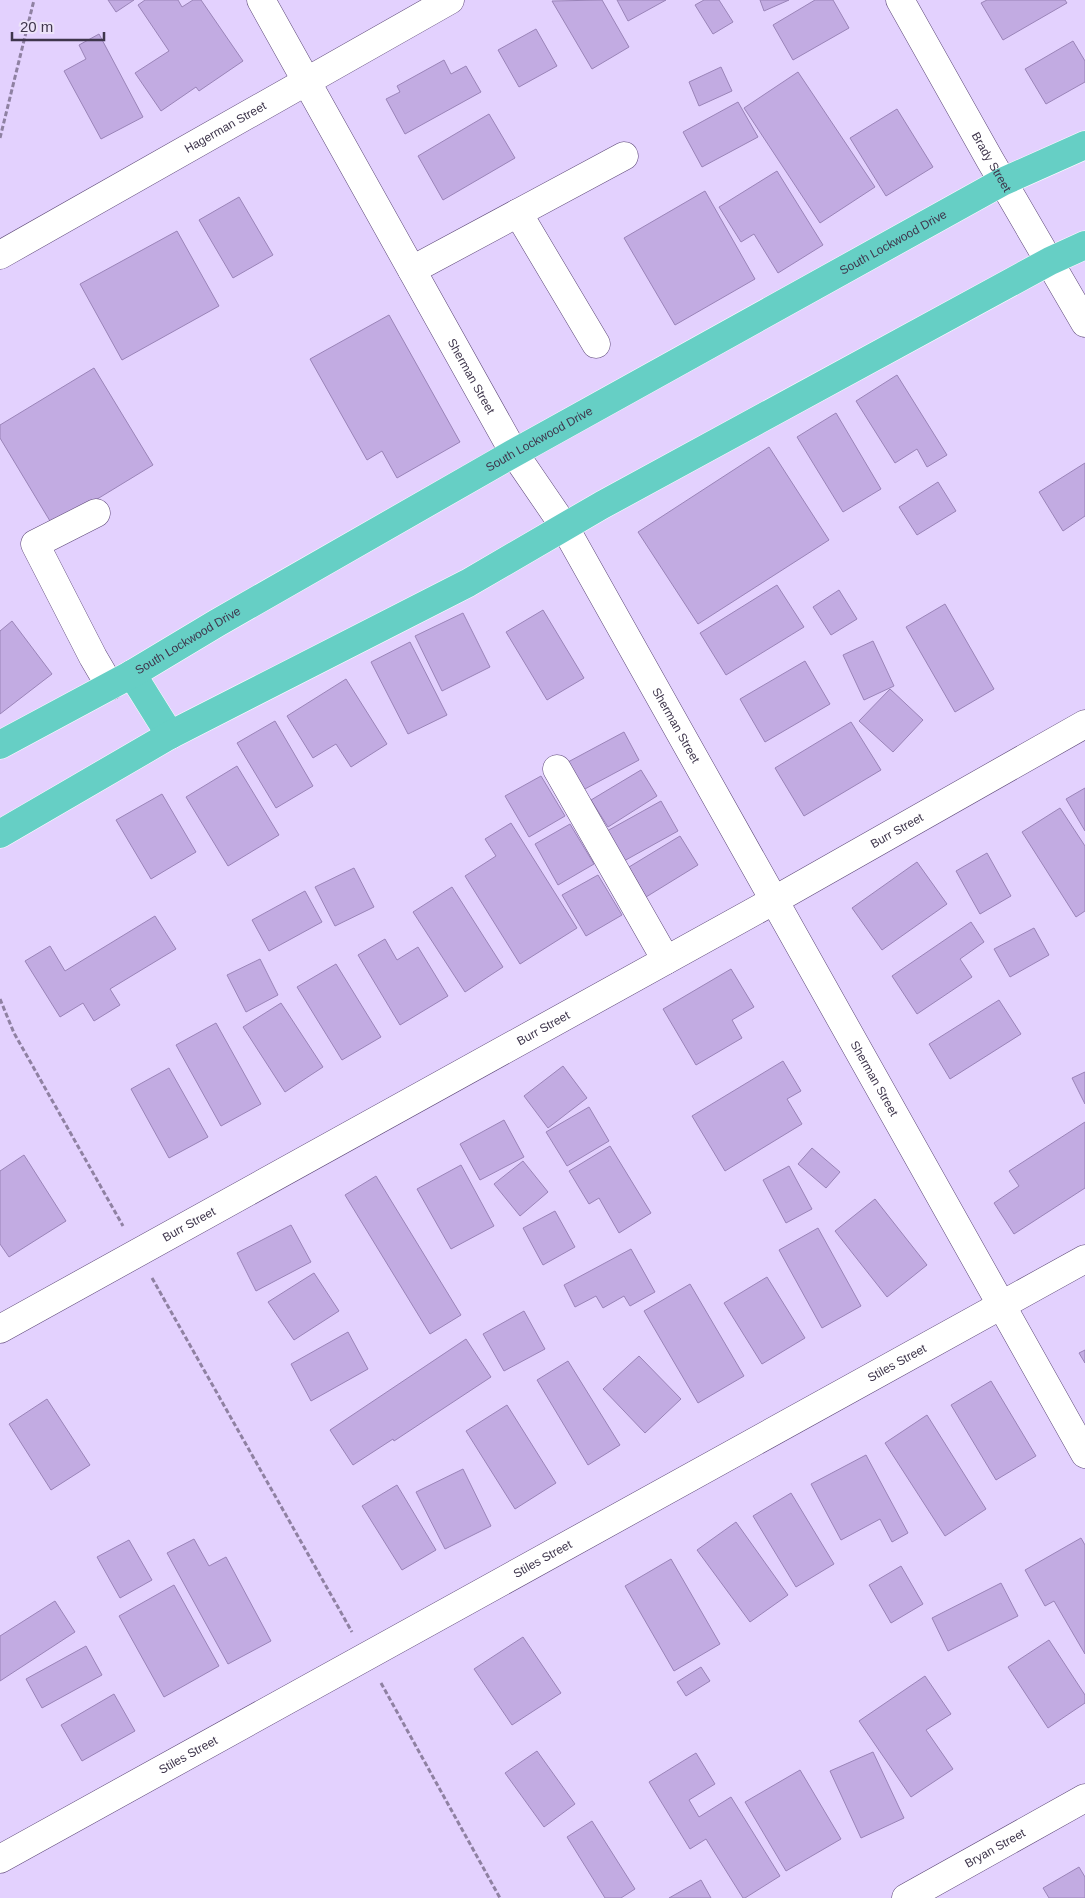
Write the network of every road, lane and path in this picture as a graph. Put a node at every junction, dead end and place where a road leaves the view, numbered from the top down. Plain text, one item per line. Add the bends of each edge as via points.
1 (34, 0) edge
2 (261, 0) edge
3 (450, 0) edge
4 (900, 0) edge
5 (306, 81) junction
6 (0, 138) edge
7 (1085, 145) edge
8 (624, 156) dead end
9 (1002, 182) junction
10 (518, 213) junction
11 (1085, 245) edge
12 (0, 255) edge
13 (1050, 261) junction
14 (412, 270) junction
15 (1085, 323) edge
16 (596, 344) dead end
17 (514, 453) junction
18 (96, 513) dead end
19 (564, 526) junction
20 (121, 680) junction
21 (1085, 724) edge
22 (170, 735) junction
23 (0, 745) edge
24 (557, 768) dead end
25 (0, 834) edge
26 (773, 901) junction
27 (666, 960) junction
28 (0, 999) edge
29 (126, 1230) dead end
30 (1085, 1259) edge
31 (147, 1270) dead end
32 (1000, 1305) junction
33 (0, 1329) edge
34 (1085, 1454) edge
35 (356, 1639) dead end
36 (380, 1681) dead end
37 (1085, 1798) edge
38 (0, 1859) edge
39 (500, 1898) edge
40 (906, 1898) edge

1 - 6 path
2 - 5 street, Sherman Street
3 - 5 street, Hagerman Street
4 - 9 street, Brady Street
5 - 12 street, Hagerman Street
5 - 14 street, Sherman Street
7 - 9 main road, South Lockwood Drive
8 - 10 street
9 - 13 street, Brady Street
9 - 17 main road, South Lockwood Drive
10 - 14 street
10 - 16 street
11 - 13 main road
13 - 15 street, Brady Street
13 - 19 main road
14 - 17 street, Sherman Street
17 - 19 street, Sherman Street
17 - 20 main road, South Lockwood Drive
18 - 20 street via 35,544 93,657
19 - 22 main road via 468,583
19 - 26 street, Sherman Street
20 - 22 main road
20 - 23 main road, South Lockwood Drive
21 - 26 street, Burr Street
22 - 25 main road
24 - 27 street
26 - 27 street, Burr Street
26 - 32 street, Sherman Street
27 - 33 street, Burr Street
28 - 29 path via 14,1033
30 - 32 street, Stiles Street
31 - 35 path
32 - 34 street, Sherman Street
32 - 38 street, Stiles Street
36 - 39 path
37 - 40 street, Bryan Street

